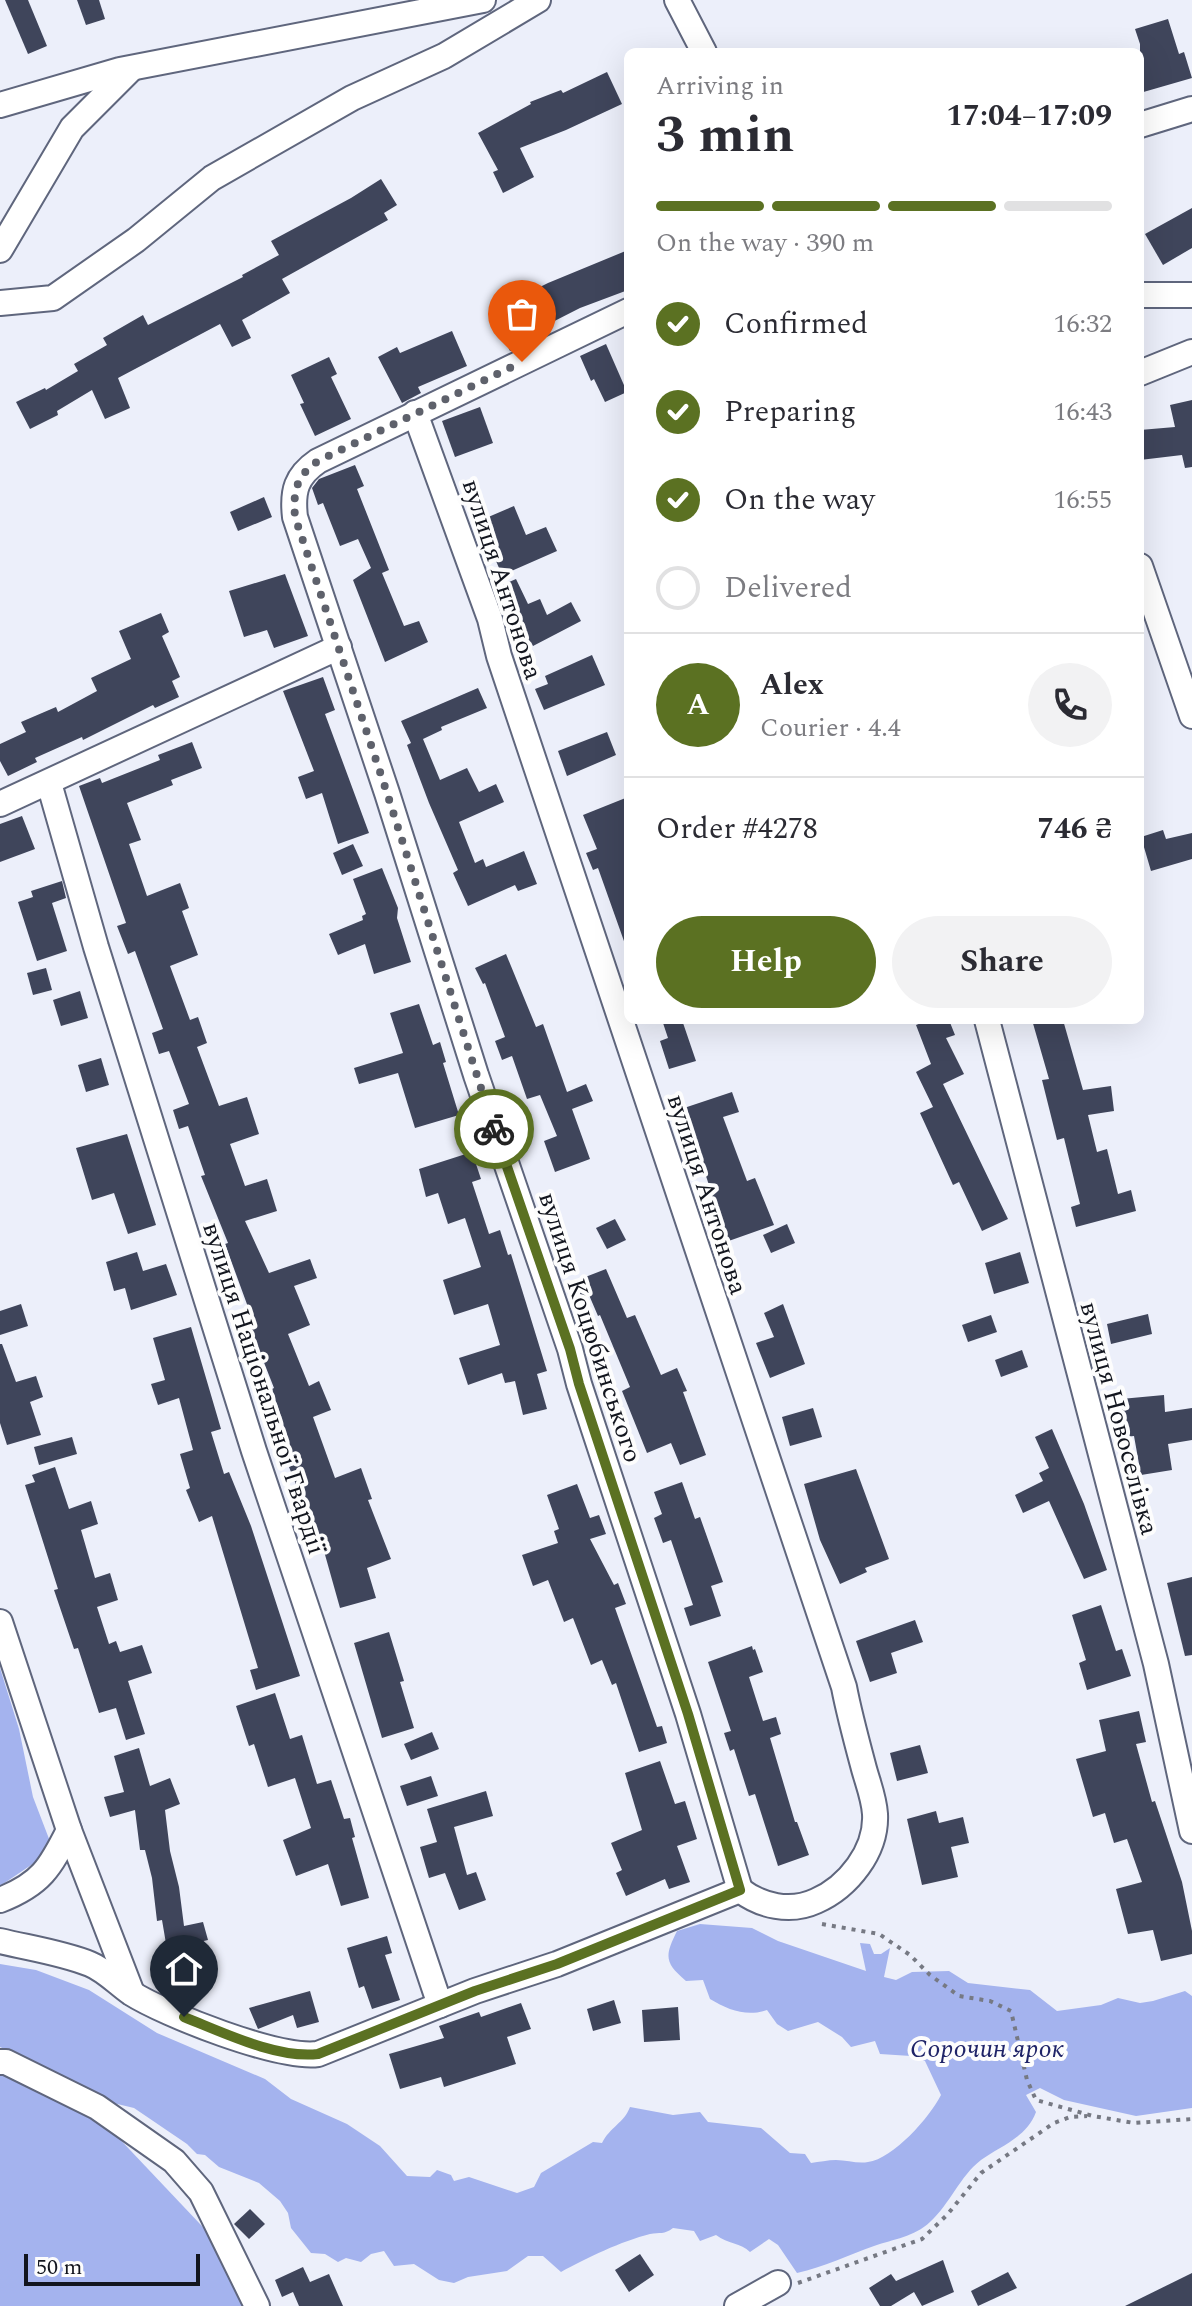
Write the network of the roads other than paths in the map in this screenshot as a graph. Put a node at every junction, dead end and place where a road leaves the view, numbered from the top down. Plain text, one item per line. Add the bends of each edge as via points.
1 (483, 0) edge
2 (538, 0) edge
3 (677, 0) edge
4 (702, 48) edge
5 (132, 68) junction
6 (0, 105) edge
7 (1192, 109) edge
8 (1144, 124) edge
9 (0, 250) edge
10 (1144, 295) edge
11 (1192, 295) edge
12 (0, 303) edge
13 (624, 313) edge
14 (1192, 352) edge
15 (1144, 371) edge
16 (415, 413) junction
17 (1144, 578) edge
18 (339, 647) junction
19 (1192, 716) edge
20 (49, 783) junction
21 (0, 804) edge
22 (988, 1024) edge
23 (0, 1622) edge
24 (69, 1830) junction
25 (1192, 1831) edge
26 (740, 1890) junction
27 (0, 1900) edge
28 (0, 1941) edge
29 (132, 1993) junction
30 (440, 2005) junction
31 (0, 2062) edge
32 (778, 2283) road end
33 (257, 2306) edge
34 (737, 2306) edge

1 - 5 street
2 - 12 street via 444,56 352,98 212,178 53,298
3 - 4 street
5 - 6 street
5 - 9 street via 72,128
7 - 8 street
10 - 11 street
13 - 16 street, вулиця Коцюбинського
14 - 15 street
16 - 18 street, вулиця Коцюбинського via 318,461 295,487 295,517
16 - 26 street, вулиця Антонова via 490,619 844,1687 874,1806 874,1830 863,1860 830,1894 793,1908 752,1899
17 - 19 street
18 - 20 street
18 - 26 street, вулиця Коцюбинського via 684,1700
20 - 21 street
20 - 30 street, вулиця Національної Гвардії via 254,1451
22 - 25 street, вулиця Новоселівка via 1156,1664
23 - 24 street
24 - 27 street via 49,1869
24 - 29 street
26 - 30 street
28 - 29 street via 92,1964
29 - 30 street via 234,2037 304,2056
31 - 33 street via 97,2107 174,2161 201,2192
32 - 34 street

